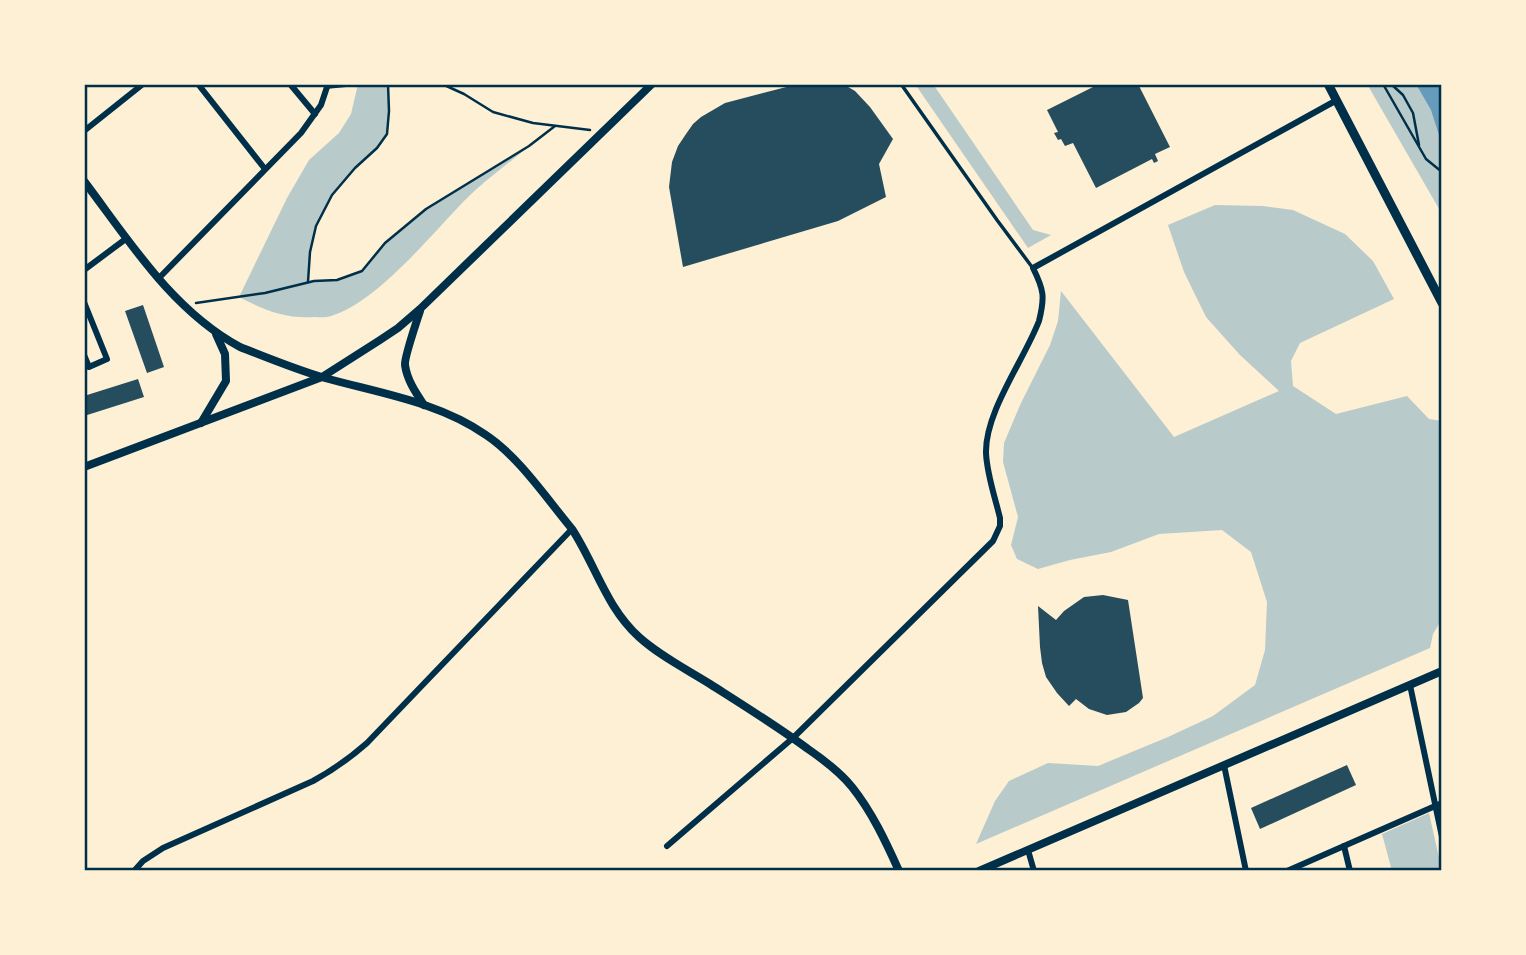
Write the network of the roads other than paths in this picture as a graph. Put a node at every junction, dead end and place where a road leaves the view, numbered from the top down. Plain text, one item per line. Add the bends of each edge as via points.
1 (143, 84) edge
2 (198, 84) edge
3 (290, 84) edge
4 (359, 84) edge
5 (652, 84) edge
6 (901, 84) edge
7 (1328, 84) edge
8 (328, 85) edge
9 (1337, 100) junction
10 (315, 114) junction
11 (84, 131) edge
12 (265, 169) junction
13 (84, 181) edge
14 (127, 238) junction
15 (1033, 268) junction
16 (84, 270) edge
17 (158, 279) junction
18 (84, 302) edge
19 (1442, 303) edge
20 (420, 309) junction
21 (214, 331) junction
22 (84, 355) edge
23 (322, 377) junction
24 (424, 405) junction
25 (201, 423) junction
26 (84, 467) edge
27 (572, 529) junction
28 (1442, 671) edge
29 (1410, 685) junction
30 (793, 738) junction
31 (1224, 765) junction
32 (1439, 804) edge
33 (1442, 837) edge
34 (667, 846) dead end
35 (1344, 846) junction
36 (1028, 850) junction
37 (134, 871) edge
38 (899, 871) edge
39 (979, 871) edge
40 (1034, 871) edge
41 (1246, 871) edge
42 (1287, 871) edge
43 (1350, 871) edge

1 - 11 street
2 - 12 street
3 - 10 street
4 - 8 lane
5 - 20 street
6 - 15 lane
7 - 9 main road
8 - 10 street
9 - 15 street
9 - 19 main road
10 - 12 street
12 - 17 street
13 - 14 street
14 - 16 street
14 - 17 street
15 - 30 street via 1043,287 1040,321 992,417 987,440 1000,518 993,541
17 - 21 street
18 - 22 street via 107,359 89,367
20 - 23 street
20 - 24 street via 404,362
21 - 23 street via 240,347
21 - 25 street via 225,355 226,381
23 - 24 street
23 - 25 street
24 - 27 street via 466,422 503,448
25 - 26 street
27 - 30 street via 614,608 639,637
27 - 37 street via 353,756 313,781 163,848
28 - 29 street
29 - 31 street
29 - 32 street
30 - 34 street
30 - 38 street via 852,786
31 - 36 street
31 - 41 street
32 - 33 street
32 - 35 street
35 - 42 street
35 - 43 street
36 - 39 street
36 - 40 street

